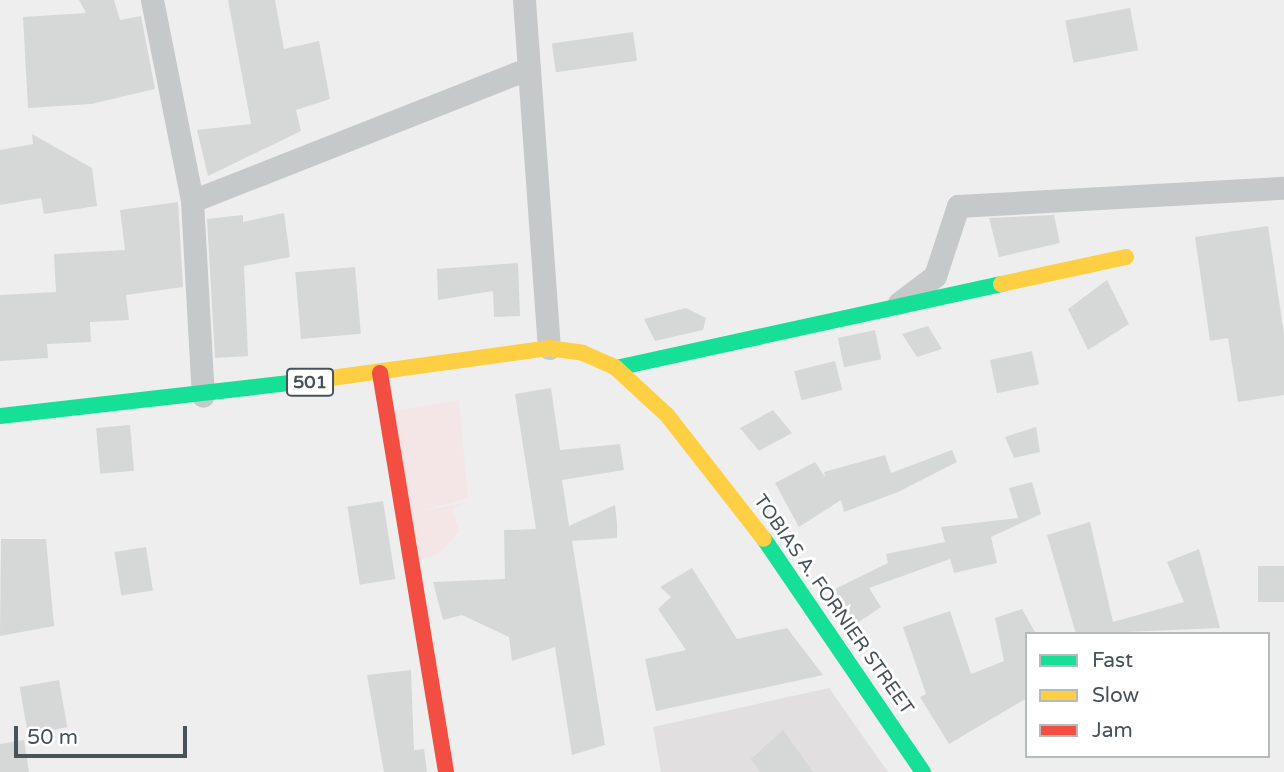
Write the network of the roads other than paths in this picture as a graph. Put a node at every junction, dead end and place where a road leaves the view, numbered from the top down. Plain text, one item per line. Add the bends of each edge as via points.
1 (152, 0) edge
2 (524, 0) edge
3 (529, 68) junction
4 (1284, 188) edge
5 (192, 201) junction
6 (1126, 257) dead end
7 (894, 307) junction
8 (549, 348) junction
9 (616, 368) junction
10 (380, 373) junction
11 (203, 396) junction
12 (0, 416) edge
13 (446, 772) edge
14 (923, 772) edge

1 - 5 street
2 - 3 street
3 - 5 street
3 - 8 street
4 - 7 street via 958,206 934,276
5 - 11 street
6 - 7 main road
7 - 9 main road
8 - 9 main road, TOBIAS A. FORNIER STREET / 501 via 583,353
8 - 10 main road, TOBIAS A. FORNIER STREET / 501
9 - 14 main road, TOBIAS A. FORNIER STREET / 501 via 667,415 782,562
10 - 11 main road, TOBIAS A. FORNIER STREET / 501
10 - 13 main road
11 - 12 main road, TOBIAS A. FORNIER STREET / 501

